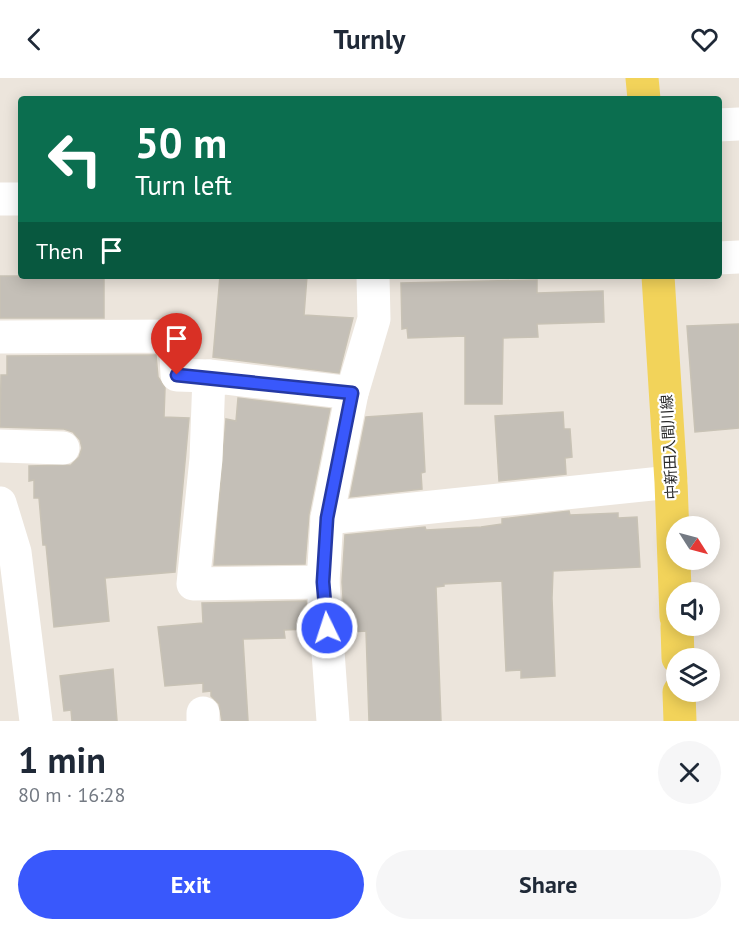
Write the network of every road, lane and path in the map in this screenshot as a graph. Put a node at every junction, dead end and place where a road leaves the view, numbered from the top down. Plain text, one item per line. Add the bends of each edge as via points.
1 (642, 78) edge
2 (644, 96) edge
3 (739, 123) edge
4 (722, 125) edge
5 (0, 199) edge
6 (18, 199) edge
7 (739, 257) edge
8 (722, 258) edge
9 (373, 279) edge
10 (658, 279) edge
11 (0, 337) edge
12 (208, 376) junction
13 (352, 393) junction
14 (0, 446) edge
15 (63, 448) dead end
16 (671, 482) junction
17 (0, 503) edge
18 (327, 518) junction
19 (323, 582) junction
20 (675, 582) edge
21 (13, 662) edge
22 (679, 702) edge
23 (29, 719) edge
24 (333, 721) edge
25 (680, 721) edge

1 - 2 main road
3 - 4 street
5 - 6 street
7 - 8 street
9 - 13 street via 374,319
10 - 16 main road, 中新田入間川線
11 - 12 street via 176,336 177,375
12 - 13 street
12 - 19 street via 206,459 193,584
13 - 18 street
14 - 15 street
16 - 18 street
16 - 20 main road, 中新田入間川線
17 - 21 street via 15,552
18 - 19 street
19 - 24 street
21 - 23 street
22 - 25 main road

